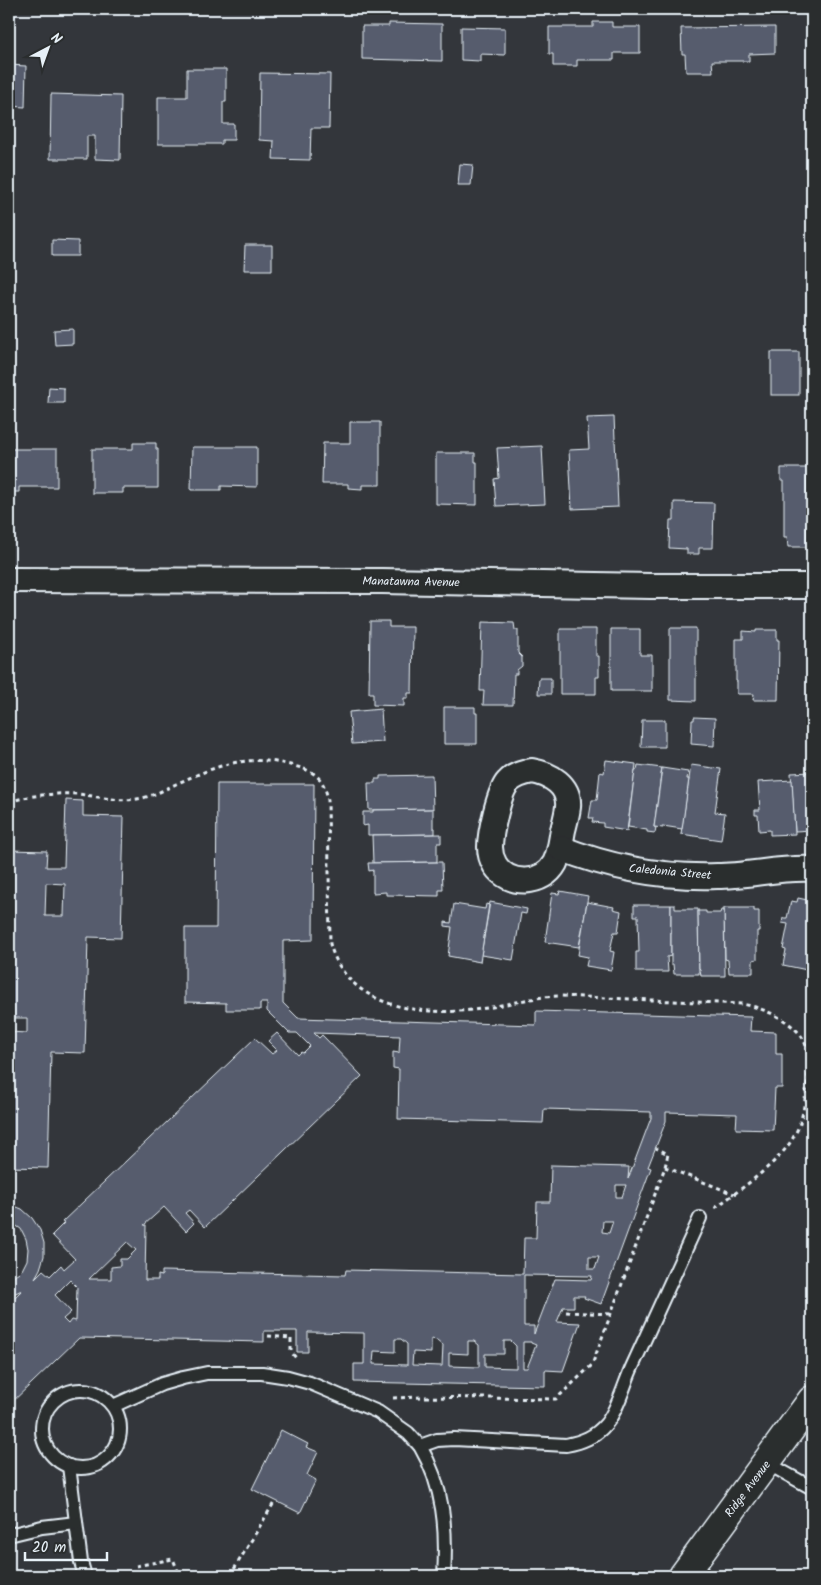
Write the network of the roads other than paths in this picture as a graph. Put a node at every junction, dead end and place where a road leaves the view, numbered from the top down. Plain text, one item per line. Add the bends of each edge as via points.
1 (9, 580) edge
2 (812, 586) edge
3 (560, 848) junction
4 (812, 869) edge
5 (700, 1218) road end
6 (812, 1400) edge
7 (113, 1406) junction
8 (420, 1446) junction
9 (767, 1463) junction
10 (69, 1466) junction
11 (812, 1488) edge
12 (76, 1523) junction
13 (9, 1535) edge
14 (85, 1576) edge
15 (444, 1576) edge
16 (683, 1576) edge

1 - 2 street, Manatawna Avenue
3 - 3 street via 568,806 567,795 561,786 548,776 532,772 510,780 500,796 490,844 495,864 510,878 530,881 541,878 550,870
3 - 4 street, Caledonia Street via 622,868 688,876
5 - 8 lane via 615,1409 595,1434 584,1442 566,1445 454,1439
6 - 9 main road, Ridge Avenue
7 - 8 lane via 183,1378 207,1373 262,1373 310,1383 378,1412 408,1433
7 - 10 lane via 120,1429 113,1452 93,1466
7 - 10 lane via 104,1397 81,1390 58,1397 50,1406 44,1416 44,1441 49,1452
8 - 15 lane via 431,1465 442,1502 446,1556
9 - 11 lane
9 - 16 main road, Ridge Avenue
10 - 12 lane
12 - 13 lane
12 - 14 lane

